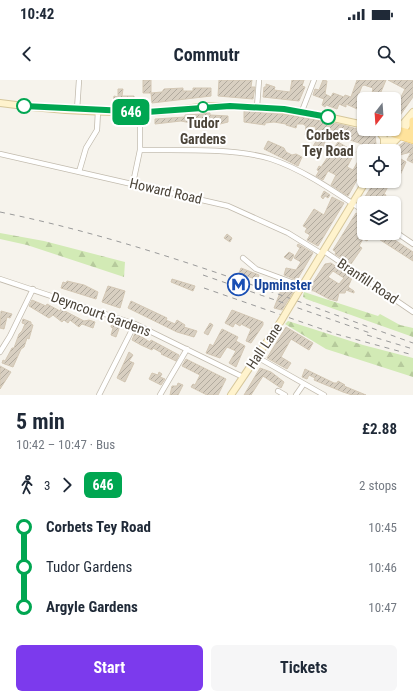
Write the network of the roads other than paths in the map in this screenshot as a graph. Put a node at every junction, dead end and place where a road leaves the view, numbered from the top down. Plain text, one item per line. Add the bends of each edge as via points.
1 (79, 80) edge
2 (259, 80) edge
3 (314, 80) edge
4 (0, 103) edge
5 (257, 107) junction
6 (77, 110) junction
7 (98, 111) junction
8 (302, 111) junction
9 (140, 112) junction
10 (413, 112) edge
11 (413, 116) edge
12 (413, 121) edge
13 (357, 123) edge
14 (401, 127) edge
15 (401, 128) edge
16 (401, 132) edge
17 (413, 133) edge
18 (401, 134) edge
19 (413, 140) edge
20 (140, 150) junction
21 (0, 154) edge
22 (79, 172) junction
23 (133, 184) junction
24 (362, 188) edge
25 (353, 204) junction
26 (357, 207) edge
27 (401, 236) edge
28 (413, 244) edge
29 (323, 252) junction
30 (243, 258) dead end
31 (0, 278) edge
32 (302, 286) junction
33 (33, 289) junction
34 (413, 312) edge
35 (135, 324) junction
36 (187, 349) junction
37 (0, 352) edge
38 (257, 357) junction
39 (243, 377) junction
40 (303, 385) junction
41 (278, 391) dead end
42 (99, 395) edge
43 (160, 395) edge
44 (231, 395) edge
45 (285, 395) edge
46 (296, 395) edge
47 (324, 395) edge

1 - 6 street
2 - 5 street
3 - 8 street
4 - 6 main road
5 - 8 main road
5 - 9 main road via 206,106
6 - 7 main road
7 - 9 main road
7 - 22 street via 96,130 86,148
8 - 13 main road
9 - 20 street
10 - 14 main road
11 - 15 main road
12 - 17 main road
16 - 17 main road
18 - 19 main road
20 - 23 street
20 - 25 street via 184,150 263,157 286,165
21 - 22 street, Howard Road
22 - 23 street, Howard Road
23 - 29 street, Howard Road via 235,208
24 - 25 main road, Hall Lane
25 - 26 street
25 - 29 main road, Hall Lane
27 - 28 street
29 - 32 main road, Hall Lane
29 - 34 street, Branfill Road
30 - 32 street via 256,269
31 - 33 street, Deyncourt Gardens
32 - 38 main road, Hall Lane, bridge
33 - 35 street, Deyncourt Gardens
33 - 37 street
35 - 36 street, Deyncourt Gardens
35 - 42 street
36 - 39 street, Deyncourt Gardens
36 - 43 street
38 - 39 main road, Hall Lane
38 - 40 street
39 - 44 main road, Hall Lane
40 - 46 street
40 - 47 street
41 - 45 street

